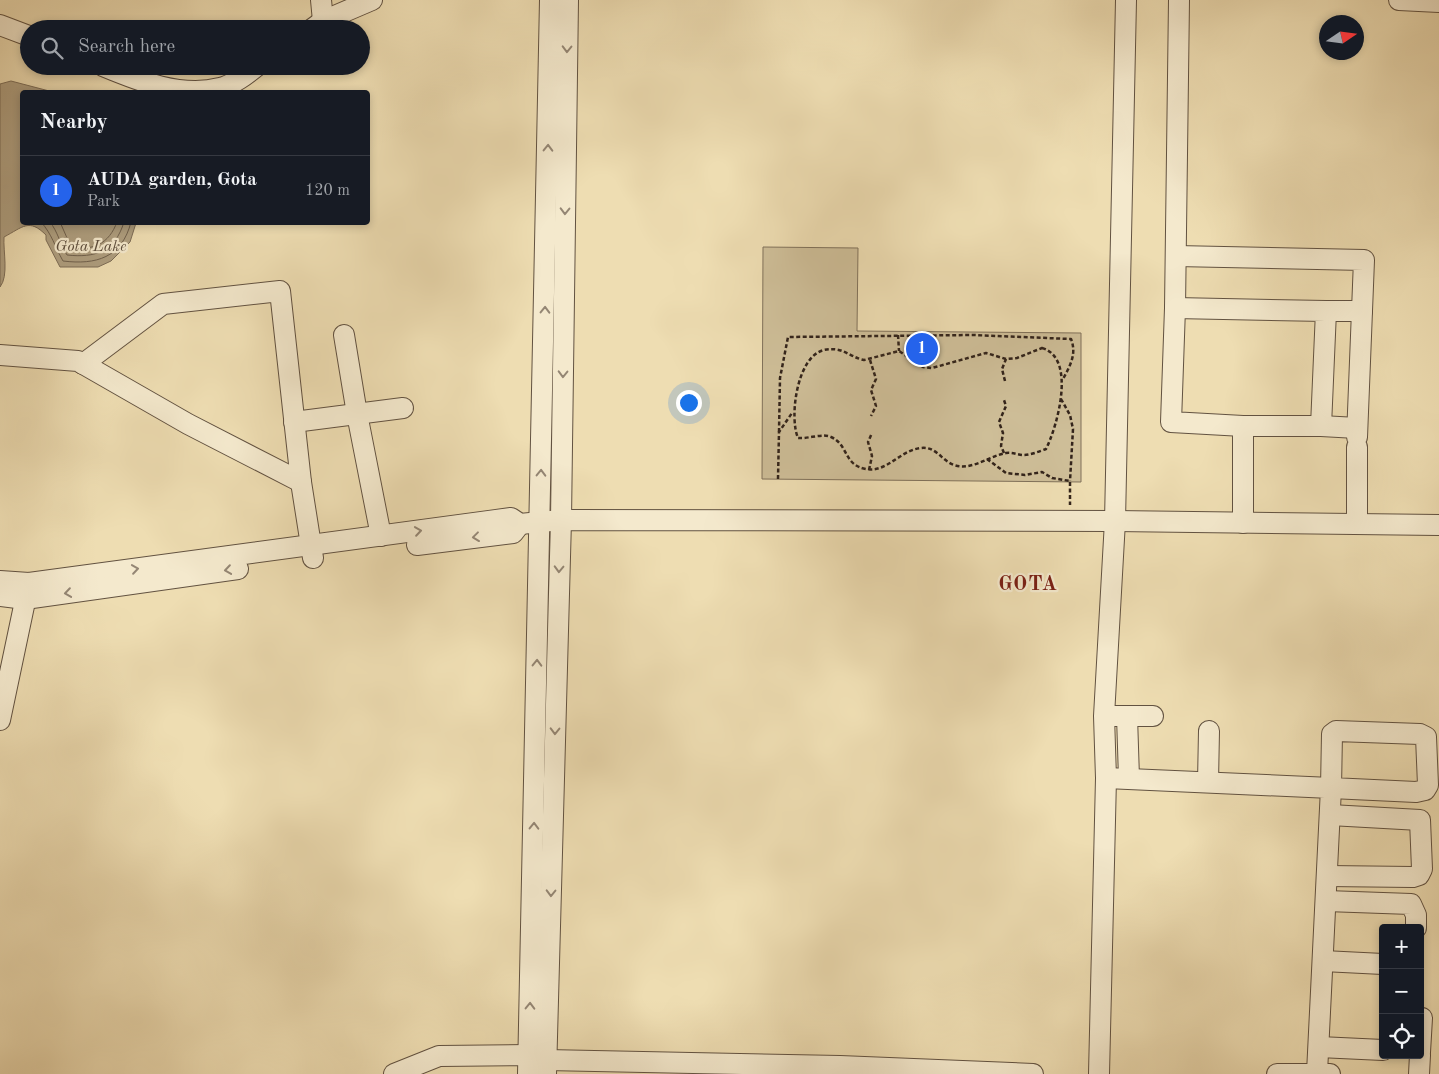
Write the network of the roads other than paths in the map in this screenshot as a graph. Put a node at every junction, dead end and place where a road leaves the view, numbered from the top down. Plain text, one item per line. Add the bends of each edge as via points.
1 (320, 0) edge
2 (372, 0) edge
3 (550, 0) edge
4 (568, 0) edge
5 (1126, 0) edge
6 (1179, 0) edge
7 (1399, 0) edge
8 (1439, 2) edge
9 (318, 20) edge
10 (328, 20) edge
11 (0, 25) edge
12 (20, 33) edge
13 (128, 75) edge
14 (243, 75) edge
15 (186, 90) edge
16 (205, 90) edge
17 (1176, 256) junction
18 (1175, 308) junction
19 (1326, 311) junction
20 (1362, 311) junction
21 (344, 335) dead end
22 (0, 355) edge
23 (83, 364) junction
24 (403, 408) dead end
25 (357, 414) junction
26 (294, 422) junction
27 (1243, 426) junction
28 (1321, 426) junction
29 (1357, 437) junction
30 (301, 482) junction
31 (561, 520) junction
32 (1115, 520) junction
33 (540, 522) junction
34 (1243, 523) junction
35 (520, 524) junction
36 (1357, 524) junction
37 (1439, 525) edge
38 (382, 536) junction
39 (312, 551) junction
40 (0, 581) edge
41 (27, 591) junction
42 (0, 596) edge
43 (1104, 716) junction
44 (1127, 716) junction
45 (1153, 716) dead end
46 (0, 720) edge
47 (1209, 731) dead end
48 (1106, 778) junction
49 (1129, 778) junction
50 (1208, 782) junction
51 (1331, 788) junction
52 (1330, 815) junction
53 (1327, 876) junction
54 (1326, 902) junction
55 (1416, 924) edge
56 (1323, 961) junction
57 (1379, 964) edge
58 (1319, 1047) junction
59 (1379, 1050) edge
60 (1420, 1059) edge
61 (537, 1066) edge
62 (789, 1070) edge
63 (891, 1071) edge
64 (1317, 1073) edge
65 (394, 1074) edge
66 (1032, 1074) edge
67 (1099, 1074) edge
68 (1277, 1074) edge
69 (1330, 1074) edge
70 (1419, 1074) edge

1 - 9 street
2 - 10 street
33 -> 3 street
4 -> 31 street
5 - 32 street
6 - 17 street
7 - 8 street
11 - 12 street
13 - 15 street via 165,88
14 - 16 street via 222,88
17 - 18 street
17 - 20 street via 1364,260
18 - 19 street
18 - 27 street via 1171,422
19 - 20 street
19 - 28 street
20 - 29 street
21 - 25 street
22 - 23 street
23 - 26 street via 163,304 280,291
23 - 30 street via 188,424
24 - 25 street
25 - 26 street
25 - 38 street
26 - 30 street
27 - 28 street
27 - 34 street
28 - 29 street
29 - 36 street
30 - 39 street
31 - 32 street
31 - 33 street
31 -> 61 street
32 - 34 street
32 - 43 street
33 - 35 street
61 -> 33 street
34 - 36 street
38 -> 35 street via 511,518
35 -> 39 street via 513,533
36 - 37 street
38 - 39 street
39 - 41 street
40 - 41 street
41 - 42 street
41 - 46 street
43 - 44 street
43 - 48 street
44 - 45 street
44 - 49 street
47 - 50 street
48 - 49 street
48 - 67 street
49 - 50 street
50 - 51 street
51 - 51 street via 1425,790 1428,785 1426,737 1420,734 1336,731 1332,734
51 - 52 street
52 - 53 street
52 - 53 street via 1420,820 1422,869 1413,877
53 - 54 street
54 - 55 street via 1411,904
54 - 56 street
56 - 57 street
56 - 58 street
58 - 59 street
58 - 64 street
60 - 70 street
61 - 62 street
61 - 65 street via 439,1056
62 - 63 street
63 - 66 street
64 - 68 street
64 - 69 street

